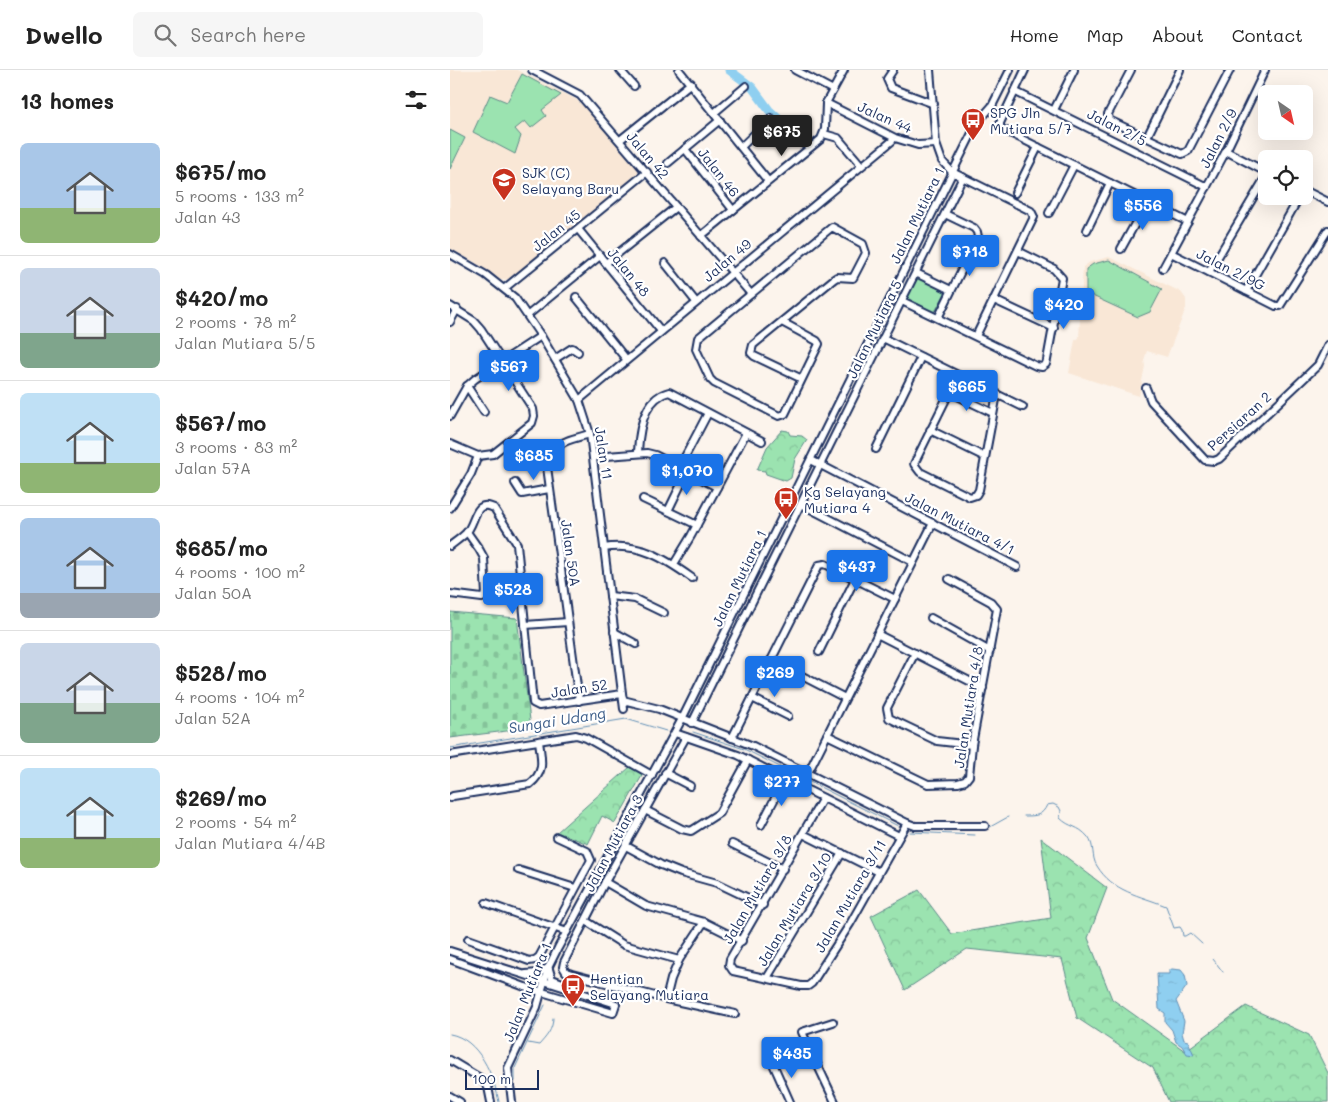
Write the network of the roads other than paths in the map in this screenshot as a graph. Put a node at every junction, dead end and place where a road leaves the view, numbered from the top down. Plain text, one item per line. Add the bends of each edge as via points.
1 (532, 70) edge
2 (620, 70) edge
3 (795, 70) edge
4 (844, 70) edge
5 (893, 70) edge
6 (930, 70) edge
7 (1010, 70) edge
8 (1025, 70) edge
9 (1074, 70) edge
10 (1131, 70) edge
11 (1180, 70) edge
12 (1230, 70) edge
13 (1265, 70) edge
14 (684, 71) edge
15 (546, 73) edge
16 (691, 83) junction
17 (634, 86) dead end
18 (746, 86) dead end
19 (833, 90) junction
20 (1014, 91) junction
21 (826, 103) junction
22 (934, 104) junction
23 (1054, 110) junction
24 (714, 113) junction
25 (771, 118) dead end
26 (720, 120) junction
27 (824, 134) junction
28 (1146, 137) junction
29 (620, 140) junction
30 (892, 141) dead end
31 (936, 144) junction
32 (741, 147) junction
33 (1038, 147) junction
34 (685, 149) junction
35 (1226, 151) junction
36 (668, 163) dead end
37 (862, 165) junction
38 (1074, 165) junction
39 (1258, 168) edge
40 (647, 172) junction
41 (952, 172) junction
42 (963, 177) junction
43 (768, 181) junction
44 (1110, 183) junction
45 (1207, 187) junction
46 (1258, 190) edge
47 (1015, 193) dead end
48 (1313, 194) edge
49 (1147, 202) junction
50 (1328, 202) edge
51 (1295, 205) edge
52 (676, 207) junction
53 (733, 210) junction
54 (1049, 213) dead end
55 (945, 214) junction
56 (1188, 222) junction
57 (578, 229) junction
58 (1088, 230) dead end
59 (1328, 230) edge
60 (701, 236) junction
61 (1121, 249) dead end
62 (1018, 251) junction
63 (1171, 253) junction
64 (450, 254) edge
65 (600, 256) junction
66 (606, 263) junction
67 (665, 263) dead end
68 (1163, 268) dead end
69 (733, 272) junction
70 (1210, 272) junction
71 (916, 273) junction
72 (505, 288) junction
73 (951, 290) junction
74 (1246, 290) junction
75 (751, 294) junction
76 (576, 297) dead end
77 (994, 300) junction
78 (902, 301) junction
79 (696, 302) junction
80 (450, 306) edge
81 (457, 309) junction
82 (528, 315) junction
83 (938, 318) junction
84 (450, 322) edge
85 (782, 322) junction
86 (1054, 328) junction
87 (661, 331) junction
88 (541, 336) junction
89 (976, 336) junction
90 (883, 338) junction
91 (1328, 345) edge
92 (578, 352) dead end
93 (921, 357) junction
94 (555, 359) junction
95 (626, 359) junction
96 (502, 361) junction
97 (958, 375) junction
98 (802, 379) junction
99 (467, 386) junction
100 (1146, 388) dead end
101 (949, 392) junction
102 (997, 394) junction
103 (579, 400) junction
104 (1023, 407) dead end
105 (484, 412) dead end
106 (708, 413) junction
107 (994, 413) junction
108 (450, 416) edge
109 (930, 430) junction
110 (746, 433) junction
111 (590, 434) junction
112 (762, 441) dead end
113 (450, 444) edge
114 (876, 450) dead end
115 (638, 452) junction
116 (478, 456) junction
117 (593, 457) junction
118 (986, 457) junction
119 (811, 460) junction
120 (821, 466) junction
121 (679, 468) junction
122 (687, 472) junction
123 (515, 483) dead end
124 (717, 487) junction
125 (549, 489) junction
126 (643, 499) dead end
127 (801, 504) junction
128 (450, 508) edge
129 (668, 512) junction
130 (933, 523) junction
131 (697, 525) junction
132 (467, 532) junction
133 (450, 546) edge
134 (604, 548) junction
135 (913, 562) junction
136 (674, 564) junction
137 (1017, 567) dead end
138 (692, 578) dead end
139 (855, 579) junction
140 (949, 579) dead end
141 (450, 594) edge
142 (610, 596) junction
143 (895, 599) junction
144 (664, 613) dead end
145 (931, 618) dead end
146 (568, 622) junction
147 (525, 625) junction
148 (614, 632) junction
149 (877, 634) junction
150 (636, 644) dead end
151 (990, 651) junction
152 (819, 652) dead end
153 (915, 654) junction
154 (771, 660) junction
155 (984, 688) junction
156 (622, 697) junction
157 (752, 698) junction
158 (845, 698) junction
159 (578, 700) junction
160 (624, 709) dead end
161 (788, 716) dead end
162 (682, 719) junction
163 (692, 723) junction
164 (675, 733) junction
165 (826, 736) junction
166 (686, 737) junction
167 (732, 738) junction
168 (539, 741) junction
169 (972, 745) junction
170 (450, 756) edge
171 (748, 760) junction
172 (665, 773) junction
173 (808, 773) junction
174 (652, 775) junction
175 (785, 779) junction
176 (690, 786) dead end
177 (450, 798) edge
178 (823, 798) junction
179 (645, 810) junction
180 (907, 823) junction
181 (761, 825) dead end
182 (985, 826) dead end
183 (803, 834) junction
184 (899, 836) junction
185 (557, 837) dead end
186 (732, 844) dead end
187 (626, 846) junction
188 (842, 853) junction
189 (783, 869) junction
190 (518, 870) dead end
191 (879, 872) junction
192 (605, 882) junction
193 (575, 888) junction
194 (486, 902) dead end
195 (763, 905) junction
196 (586, 922) junction
197 (704, 922) junction
198 (555, 926) junction
199 (567, 932) junction
200 (468, 939) dead end
201 (742, 940) junction
202 (450, 951) edge
203 (450, 959) edge
204 (680, 960) junction
205 (548, 968) junction
206 (522, 974) junction
207 (767, 978) junction
208 (814, 981) joint
209 (544, 982) junction
210 (525, 987) junction
211 (541, 992) junction
212 (577, 992) junction
213 (554, 997) junction
214 (666, 999) junction
215 (537, 1008) junction
216 (735, 1014) dead end
217 (833, 1022) dead end
218 (450, 1060) edge
219 (774, 1066) dead end
220 (452, 1099) edge
221 (460, 1102) edge
222 (491, 1102) edge
223 (512, 1102) edge
224 (790, 1102) edge
225 (834, 1102) edge

1 - 15 street, Jalan 42
2 - 17 street
3 - 19 street
4 - 19 street
5 - 22 street via 887,79 891,88
6 - 22 street
7 - 41 street, Jalan Mutiara 1
8 - 20 street
9 - 23 street
10 - 28 street via 1108,117
11 - 28 street
12 - 28 street via 1186,153
13 - 35 street, Jalan 2/9
14 - 16 street
15 - 29 street, Jalan 42 via 580,95
16 - 24 street
16 - 29 street
18 - 24 street
19 - 21 street
20 - 23 street, Jalan 2/5
20 - 33 street via 1000,128
21 - 27 street
21 - 31 street, Jalan 44 via 895,138 918,145
22 - 31 street
23 - 45 street, Jalan 2/5
24 - 26 street
25 - 32 street
26 - 32 street
26 - 34 street
27 - 37 street via 838,138
27 - 43 street
29 - 40 street, Jalan 42
30 - 37 street, Jalan 49
31 - 41 street via 942,161
32 - 43 street
33 - 38 street
33 - 47 street
34 - 36 street
34 - 53 street, Jalan 46
35 - 39 street
35 - 45 street, Jalan 2/9
37 - 69 street, Jalan 49
38 - 44 street
38 - 54 street
40 - 52 street, Jalan 42
40 - 57 street, Jalan 45
41 - 42 street
41 - 119 street, Jalan Mutiara 1
42 - 55 street, Jalan Mutiara 5
42 - 62 street via 1032,212 1033,221
43 - 53 street
44 - 49 street
44 - 58 street
45 - 56 street, Jalan 2/9
46 - 70 street
48 - 50 street
49 - 56 street
49 - 61 street
51 - 74 street
52 - 60 street, Jalan 42
52 - 66 street
53 - 60 street
55 - 71 street, Jalan Mutiara 5
55 - 73 street via 974,228 978,238
56 - 63 street, Jalan 2/9
57 - 65 street, Jalan 48
57 - 72 street, Jalan 45
59 - 74 street, Jalan 2/9G via 1280,306
60 - 69 street, Jalan 42
62 - 77 street
62 - 86 street via 1060,273 1062,278
63 - 68 street, Jalan 2/9
63 - 70 street, Jalan 2/9G
64 - 72 street, Jalan 11
65 - 66 street, Jalan 48
65 - 82 street
66 - 87 street, Jalan 48
67 - 79 street
69 - 75 street, Jalan 42
69 - 79 street, Jalan 49
70 - 74 street, Jalan 2/9G
71 - 73 street
71 - 78 street, Jalan Mutiara 5
72 - 82 street, Jalan 11
73 - 83 street
75 - 85 street via 832,227 863,244 866,253 853,278 837,277
75 - 98 street via 698,338 696,349 706,374 714,383 779,416 785,414
76 - 95 street
77 - 86 street
77 - 89 street
78 - 83 street
78 - 90 street, Jalan Mutiara 5
79 - 87 street, Jalan 49
80 - 81 street
81 - 84 street
81 - 96 street via 481,329
82 - 88 street, Jalan 11
83 - 89 street
85 - 98 street via 817,341 819,347
85 - 98 street via 753,345 751,353
86 - 89 street via 1046,364 1039,367
87 - 95 street, Jalan 49
88 - 94 street, Jalan 11
88 - 96 street
90 - 93 street
90 - 120 street, Jalan Mutiara 5
91 - 100 street, Persiaran 2 via 1318,365 1214,461 1205,460 1152,401
92 - 94 street via 572,348
93 - 97 street
93 - 114 street
94 - 103 street, Jalan 11
95 - 103 street, Jalan 49
96 - 99 street
96 - 116 street via 533,409 534,416 532,423 493,454
97 - 101 street
97 - 102 street
99 - 105 street
99 - 108 street
101 - 107 street
101 - 109 street
102 - 104 street
102 - 107 street
103 - 111 street, Jalan 11
106 - 110 street
106 - 115 street via 669,392 660,395 642,420
106 - 121 street
107 - 118 street
109 - 118 street
109 - 118 street via 914,462 916,468 970,497 976,496 979,490
110 - 112 street
110 - 124 street
111 - 117 street, Jalan 11
111 - 125 street, Jalan 50A via 562,442 553,452 547,468
113 - 116 street
115 - 117 street
115 - 121 street via 655,455
116 - 128 street
117 - 134 street, Jalan 11
119 - 120 street, Jalan Mutiara 4/1
119 - 162 street, Jalan Mutiara 1
120 - 127 street, Jalan Mutiara 5
120 - 130 street, Jalan Mutiara 4/1
121 - 122 street
122 - 124 street
122 - 129 street
123 - 125 street via 522,494
124 - 131 street
125 - 146 street, Jalan 50A
126 - 129 street
127 - 135 street
127 - 163 street, Jalan Mutiara 5
129 - 131 street
130 - 135 street
130 - 137 street, Jalan Mutiara 4/1
131 - 136 street
132 - 133 street
132 - 141 street via 484,558 486,595 482,598
132 - 147 street via 483,505 494,508 517,544
134 - 136 street via 635,547
134 - 142 street, Jalan 11
135 - 143 street
136 - 138 street
139 - 143 street
139 - 152 street
139 - 154 street via 825,564 819,565
140 - 151 street, Jalan Mutiara 4/8 via 998,609
142 - 144 street via 635,599
142 - 148 street, Jalan 11
143 - 149 street
145 - 151 street
146 - 147 street
146 - 159 street, Jalan 50A
147 - 159 street, Jalan 52 via 533,702 539,706
148 - 150 street
148 - 156 street, Jalan 11
149 - 153 street
149 - 158 street
151 - 155 street, Jalan Mutiara 4/8
153 - 155 street
153 - 169 street via 887,708 889,718 937,741
154 - 157 street
154 - 158 street
155 - 169 street, Jalan Mutiara 4/8
156 - 159 street, Jalan 52
156 - 160 street, Jalan 11
156 - 162 street
157 - 161 street
157 - 167 street
158 - 165 street
162 - 163 street
162 - 164 street, Jalan Mutiara 1
163 - 167 street
164 - 166 street
164 - 174 street, Jalan Mutiara 1
165 - 169 street, Jalan Mutiara 4/8 via 928,784 965,781 969,776
165 - 173 street
166 - 171 street
166 - 172 street, Jalan Mutiara 3
167 - 173 street
168 - 170 street
168 - 174 street via 576,735 586,738
168 - 177 street via 541,772 530,784
171 - 175 street
171 - 179 street via 720,814 691,831
172 - 176 street
172 - 179 street, Jalan Mutiara 3
173 - 180 street
174 - 199 street, Jalan Mutiara 1
175 - 178 street
175 - 181 street
178 - 183 street, Jalan Mutiara 3/8
178 - 184 street
179 - 187 street, Jalan Mutiara 3
180 - 182 street via 915,826
180 - 184 street, Jalan Mutiara 3/11
183 - 188 street
183 - 189 street, Jalan Mutiara 3/8
184 - 191 street, Jalan Mutiara 3/11
185 - 193 street via 590,855 591,860
186 - 189 street
187 - 192 street, Jalan Mutiara 3
187 - 195 street via 661,865 717,883
188 - 191 street
188 - 207 street, Jalan Mutiara 3/10
189 - 195 street, Jalan Mutiara 3/8
190 - 193 street
191 - 208 street, Jalan Mutiara 3/11
192 - 196 street, Jalan Mutiara 3
192 - 197 street via 646,906
193 - 198 street
194 - 198 street
195 - 201 street, Jalan Mutiara 3/8
196 - 204 street via 624,945
196 - 214 street, Jalan Mutiara 3 via 564,962 566,972
197 - 201 street
197 - 204 street
198 - 199 street
198 - 200 street via 539,957 529,961
199 - 205 street, Jalan Mutiara 1
201 - 207 street, Jalan Mutiara 3/8 via 730,959 730,968
202 - 206 street
203 - 210 street
204 - 214 street
205 - 206 street via 538,973
205 - 209 street, Jalan Mutiara 1
205 - 212 street via 552,979 573,987
206 - 209 street
207 - 208 street, Jalan Mutiara 3/8 via 805,987
209 - 211 street, Jalan Mutiara 1
209 - 212 street
210 - 211 street
210 - 215 street via 534,995
211 - 213 street
211 - 215 street, Jalan Mutiara 1
212 - 213 street via 616,1004 613,1013
213 - 215 street via 546,999
214 - 216 street
215 - 223 street, Jalan Mutiara 1 via 508,1068
217 - 225 street via 802,1032
218 - 222 street via 480,1078 488,1087
219 - 224 street
220 - 221 street

